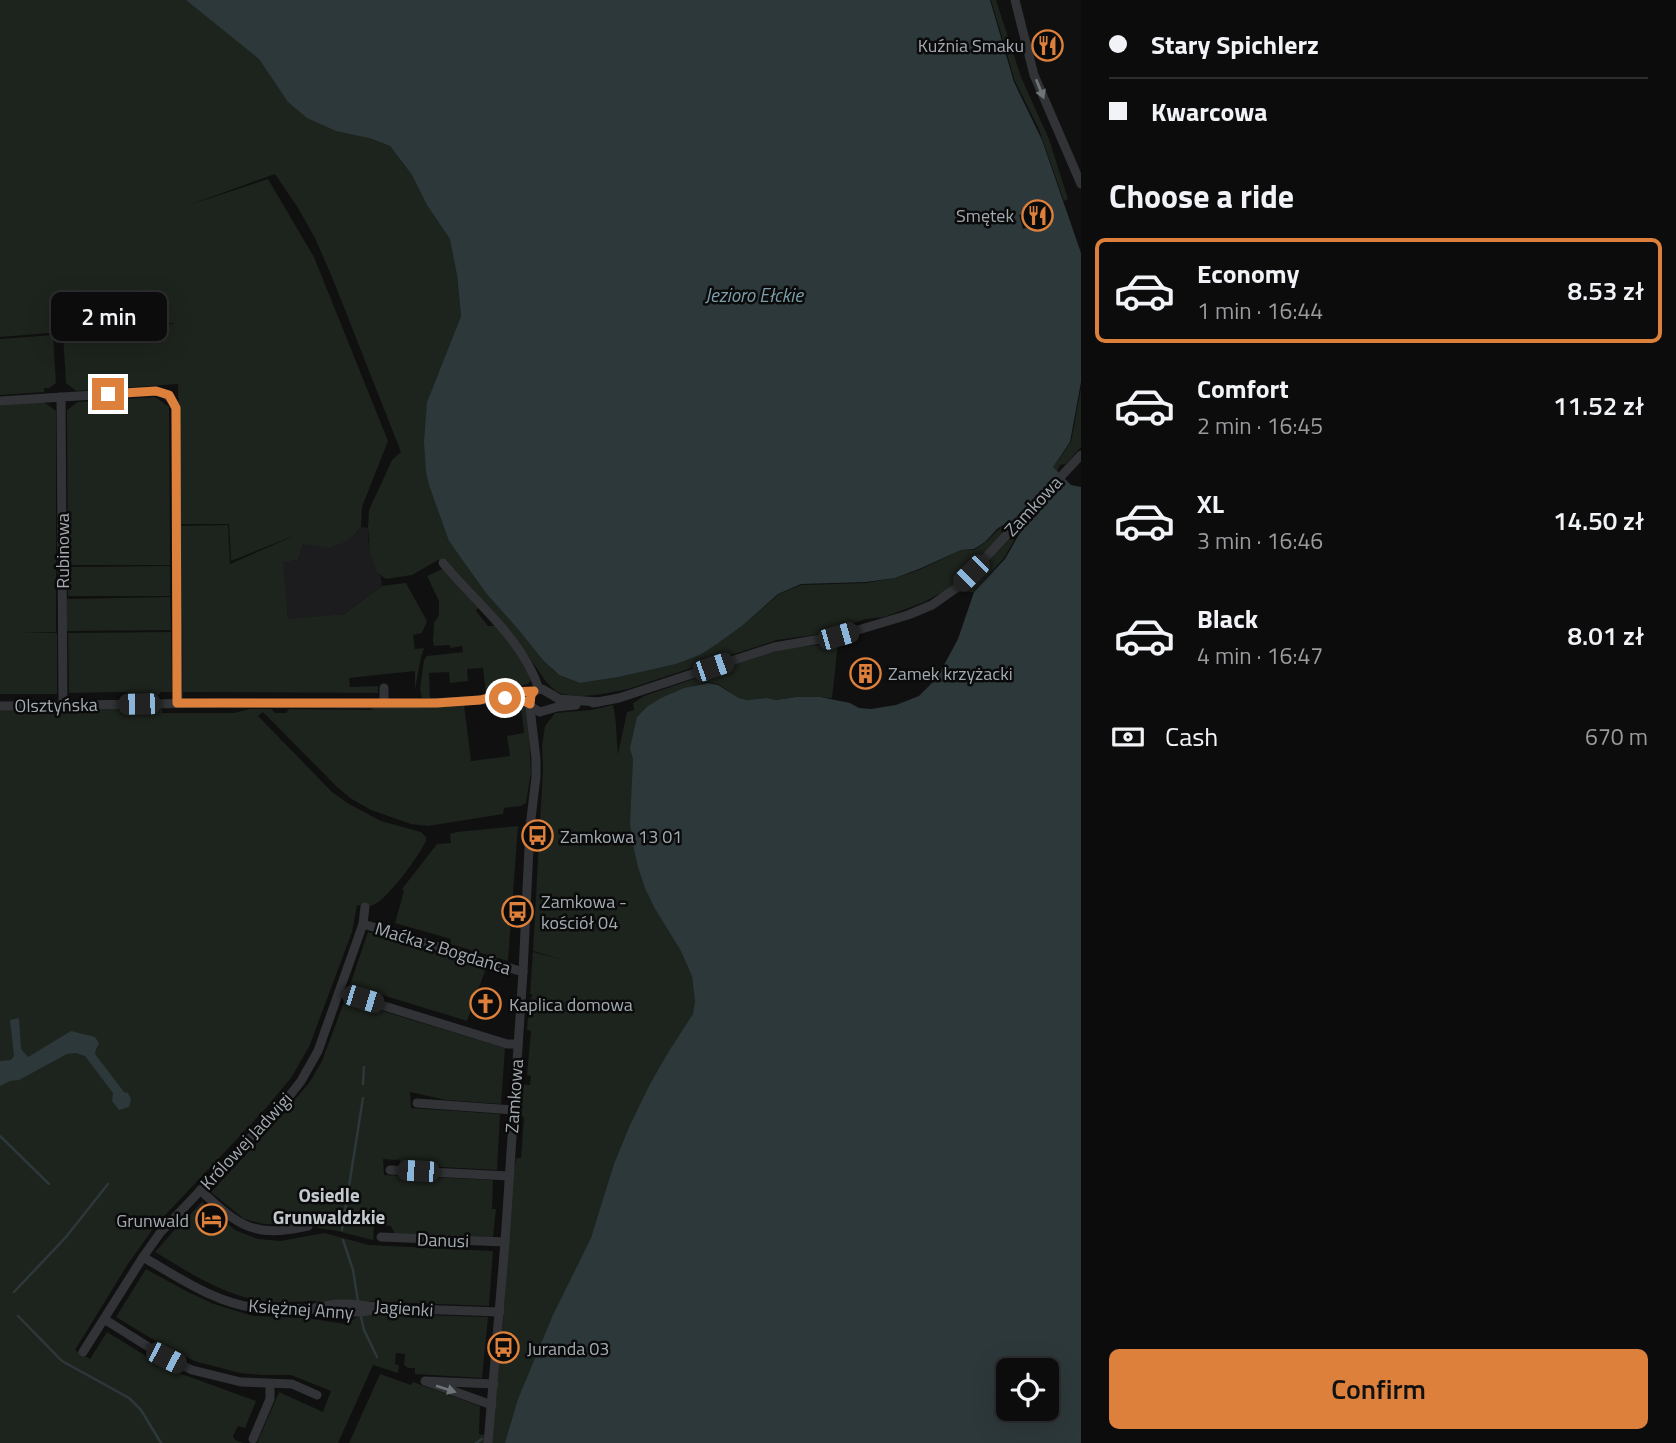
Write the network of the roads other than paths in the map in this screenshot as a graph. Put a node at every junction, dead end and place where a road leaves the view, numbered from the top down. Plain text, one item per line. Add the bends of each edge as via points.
1 (1015, 0) edge
2 (1081, 184) edge
3 (61, 397) junction
4 (0, 401) edge
5 (1081, 455) edge
6 (443, 563) dead end
7 (384, 688) dead end
8 (537, 690) junction
9 (551, 695) junction
10 (480, 700) junction
11 (598, 702) junction
12 (177, 703) junction
13 (384, 704) junction
14 (0, 705) edge
15 (63, 705) junction
16 (530, 705) junction
17 (546, 710) junction
18 (535, 748) junction
19 (365, 907) dead end
20 (363, 924) junction
21 (523, 972) junction
22 (339, 992) junction
23 (518, 1044) junction
24 (418, 1103) dead end
25 (513, 1110) junction
26 (390, 1170) dead end
27 (509, 1176) junction
28 (200, 1191) junction
29 (308, 1226) dead end
30 (381, 1237) dead end
31 (505, 1242) junction
32 (143, 1257) junction
33 (309, 1309) joint
34 (500, 1312) junction
35 (104, 1319) junction
36 (83, 1352) dead end
37 (270, 1384) junction
38 (494, 1384) junction
39 (317, 1395) dead end
40 (492, 1405) junction
41 (253, 1440) dead end
42 (488, 1443) edge

1 -> 2 street via 1034,75
3 - 4 street
3 - 12 street via 156,391 169,395 176,408
3 - 15 street, Rubinowa
5 - 11 street, Zamkowa via 949,594 923,610 838,636 774,647
6 - 8 street via 519,649 534,674
7 - 13 street
8 - 9 street
8 - 10 street
8 - 16 street
9 - 11 street, Zamkowa
9 - 17 street
10 - 13 street
10 - 16 street via 512,698
11 - 17 street, Zamkowa
12 - 13 street, Olsztyńska via 281,708
12 - 15 street, Olsztyńska
14 - 15 street, Olsztyńska
16 - 17 street via 536,711
16 - 18 street, Zamkowa
17 - 18 street, Zamkowa via 538,724
18 - 21 street, Zamkowa
19 - 20 street, Królowej Jadwigi
20 - 21 street, Maćka z Bogdańca
20 - 22 street, Królowej Jadwigi
21 - 23 street, Zamkowa
22 - 23 street
22 - 28 street, Królowej Jadwigi via 317,1051 295,1091
23 - 25 street, Zamkowa
24 - 25 street
25 - 27 street, Zamkowa
26 - 27 street
27 - 31 street, Zamkowa
28 - 29 street via 231,1218 252,1229 278,1232
28 - 32 street, Królowej Jadwigi
30 - 31 street, Danusi
31 - 34 street, Zamkowa
32 - 33 street, Księżnej Anny via 205,1292 240,1305
32 - 35 street, Królowej Jadwigi
33 - 34 street, Jagienki via 351,1304
34 - 38 street, Zamkowa
35 - 36 street, Królowej Jadwigi
35 - 37 street via 192,1370
37 - 39 street via 292,1384
37 - 41 street via 270,1399
38 - 40 street, Zamkowa
38 -> 40 street via 425,1381
40 - 42 street, Zamkowa

